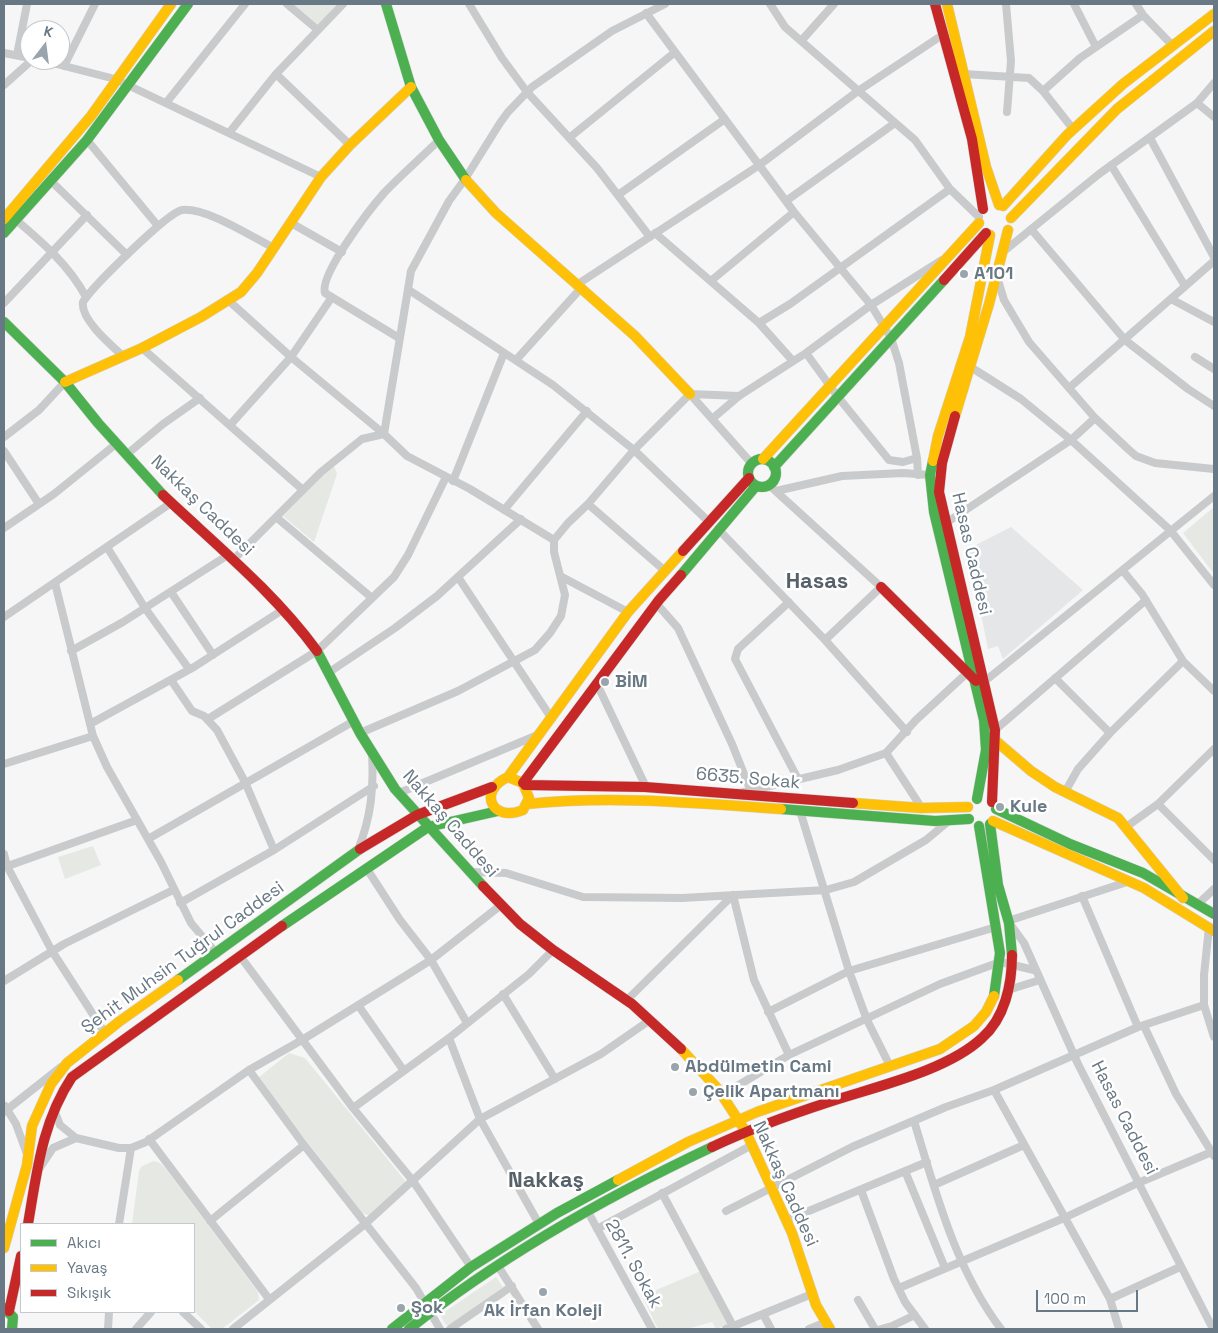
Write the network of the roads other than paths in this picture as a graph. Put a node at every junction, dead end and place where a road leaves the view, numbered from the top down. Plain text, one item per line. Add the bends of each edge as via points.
1 (27, 4) edge
2 (95, 4) edge
3 (171, 4) edge
4 (188, 4) edge
5 (245, 4) edge
6 (287, 4) edge
7 (343, 4) edge
8 (386, 4) edge
9 (469, 4) edge
10 (665, 4) edge
11 (770, 4) edge
12 (834, 4) edge
13 (936, 4) edge
14 (947, 4) edge
15 (1006, 4) edge
16 (1074, 4) edge
17 (1136, 4) edge
18 (646, 13) junction
19 (1214, 14) edge
20 (1143, 15) junction
21 (318, 30) junction
22 (1214, 31) edge
23 (944, 34) junction
24 (802, 40) junction
25 (1173, 46) junction
26 (1096, 47) junction
27 (4, 52) edge
28 (674, 53) junction
29 (70, 54) edge
30 (17, 55) junction
31 (20, 56) edge
32 (70, 68) edge
33 (20, 70) edge
34 (276, 74) junction
35 (964, 74) junction
36 (1009, 77) junction
37 (115, 79) junction
38 (1214, 82) edge
39 (128, 84) junction
40 (4, 85) edge
41 (411, 87) junction
42 (858, 91) junction
43 (1043, 91) junction
44 (527, 92) junction
45 (1197, 102) junction
46 (166, 103) junction
47 (1007, 112) dead end
48 (1214, 117) edge
49 (725, 119) junction
50 (895, 123) junction
51 (1073, 129) junction
52 (230, 133) junction
53 (569, 138) junction
54 (1150, 138) junction
55 (87, 140) junction
56 (439, 140) junction
57 (350, 145) junction
58 (1111, 165) junction
59 (758, 166) junction
60 (321, 177) junction
61 (466, 179) junction
62 (50, 180) junction
63 (950, 189) junction
64 (618, 195) junction
65 (786, 201) junction
66 (1001, 206) junction
67 (794, 212) junction
68 (87, 215) junction
69 (980, 217) junction
70 (1011, 218) junction
71 (4, 219) edge
72 (15, 219) junction
73 (291, 223) junction
74 (158, 226) junction
75 (1031, 229) junction
76 (1008, 230) junction
77 (4, 233) edge
78 (988, 234) junction
79 (652, 235) junction
80 (274, 248) junction
81 (53, 251) junction
82 (342, 252) junction
83 (952, 253) junction
84 (1001, 253) junction
85 (127, 255) junction
86 (1214, 257) edge
87 (1214, 261) edge
88 (840, 268) junction
89 (996, 275) junction
90 (712, 280) junction
91 (580, 286) junction
92 (1186, 286) junction
93 (409, 290) junction
94 (86, 297) junction
95 (332, 297) junction
96 (1171, 299) junction
97 (228, 300) junction
98 (4, 302) edge
99 (871, 305) junction
100 (987, 310) junction
101 (1011, 314) junction
102 (4, 322) edge
103 (1214, 322) edge
104 (759, 323) junction
105 (885, 326) junction
106 (399, 338) junction
107 (891, 338) junction
108 (1125, 340) junction
109 (142, 348) junction
110 (504, 353) junction
111 (806, 353) junction
112 (123, 356) junction
113 (291, 357) junction
114 (1195, 357) dead end
115 (516, 360) junction
116 (792, 360) junction
117 (969, 366) junction
118 (1214, 369) edge
119 (65, 382) junction
120 (830, 386) junction
121 (1069, 388) junction
122 (690, 394) junction
123 (739, 396) junction
124 (838, 397) junction
125 (200, 398) junction
126 (1214, 406) edge
127 (587, 411) junction
128 (1094, 418) junction
129 (712, 419) junction
130 (231, 424) junction
131 (384, 434) junction
132 (4, 437) edge
133 (1071, 440) junction
134 (116, 444) junction
135 (634, 450) junction
136 (4, 451) edge
137 (126, 455) junction
138 (917, 458) junction
139 (763, 459) junction
140 (752, 464) junction
141 (774, 467) junction
142 (1214, 469) edge
143 (918, 475) junction
144 (930, 475) junction
145 (449, 479) junction
146 (753, 482) junction
147 (773, 488) junction
148 (303, 490) junction
149 (1214, 496) edge
150 (171, 503) junction
151 (40, 504) junction
152 (588, 504) junction
153 (504, 510) junction
154 (276, 517) junction
155 (521, 519) junction
156 (708, 521) junction
157 (946, 523) junction
158 (4, 528) edge
159 (718, 529) junction
160 (1170, 530) junction
161 (554, 540) junction
162 (107, 547) junction
163 (230, 558) junction
164 (664, 570) junction
165 (1123, 571) junction
166 (458, 577) junction
167 (562, 577) junction
168 (54, 583) junction
169 (1214, 585) edge
170 (881, 587) junction
171 (171, 592) junction
172 (372, 598) junction
173 (1146, 600) junction
174 (790, 602) junction
175 (656, 603) junction
176 (145, 608) junction
177 (284, 609) junction
178 (628, 612) junction
179 (4, 617) edge
180 (826, 640) junction
181 (72, 651) junction
182 (317, 651) junction
183 (213, 655) junction
184 (514, 660) junction
185 (1183, 661) junction
186 (189, 669) junction
187 (328, 673) junction
188 (967, 673) junction
189 (1055, 678) junction
190 (171, 680) junction
191 (981, 681) junction
192 (597, 684) junction
193 (1214, 691) edge
194 (208, 719) junction
195 (552, 720) junction
196 (354, 721) junction
197 (90, 724) junction
198 (995, 730) junction
199 (907, 732) junction
200 (360, 733) junction
201 (542, 733) junction
202 (1110, 733) junction
203 (93, 736) junction
204 (996, 741) junction
205 (372, 752) junction
206 (1213, 752) edge
207 (886, 753) junction
208 (4, 764) edge
209 (508, 776) junction
210 (798, 778) junction
211 (245, 782) junction
212 (524, 784) junction
213 (374, 786) junction
214 (646, 786) junction
215 (492, 787) junction
216 (750, 789) junction
217 (1065, 792) junction
218 (399, 794) junction
219 (736, 795) junction
220 (977, 799) junction
221 (527, 804) junction
222 (1158, 804) junction
223 (994, 806) junction
224 (921, 807) junction
225 (968, 807) junction
226 (498, 811) junction
227 (800, 811) junction
228 (417, 815) junction
229 (969, 819) junction
230 (137, 820) junction
231 (950, 820) junction
232 (992, 822) junction
233 (979, 826) junction
234 (428, 827) junction
235 (1126, 827) junction
236 (148, 839) junction
237 (274, 850) junction
238 (358, 850) junction
239 (4, 854) edge
240 (1214, 860) edge
241 (6, 867) edge
242 (367, 869) junction
243 (469, 872) junction
244 (1130, 881) junction
245 (1214, 888) edge
246 (173, 890) junction
247 (826, 890) junction
248 (733, 895) junction
249 (1082, 896) junction
250 (1183, 898) junction
251 (180, 903) junction
252 (501, 905) junction
253 (1197, 905) junction
254 (1214, 914) edge
255 (1008, 921) junction
256 (996, 927) junction
257 (1212, 929) edge
258 (552, 950) junction
259 (52, 951) junction
260 (217, 954) junction
261 (240, 956) junction
262 (431, 960) junction
263 (1000, 962) junction
264 (1014, 964) junction
265 (1034, 970) junction
266 (849, 971) junction
267 (1040, 980) junction
268 (4, 981) edge
269 (1008, 990) junction
270 (504, 994) junction
271 (627, 1000) junction
272 (358, 1005) junction
273 (1204, 1006) junction
274 (768, 1012) junction
275 (650, 1020) junction
276 (867, 1020) junction
277 (467, 1023) junction
278 (1141, 1026) junction
279 (105, 1033) junction
280 (1214, 1037) edge
281 (449, 1038) junction
282 (302, 1040) junction
283 (1073, 1053) junction
284 (789, 1055) junction
285 (67, 1063) junction
286 (890, 1066) junction
287 (249, 1070) junction
288 (404, 1071) junction
289 (555, 1079) junction
290 (994, 1090) junction
291 (722, 1095) junction
292 (5, 1108) edge
293 (53, 1108) junction
294 (353, 1108) junction
295 (480, 1119) junction
296 (738, 1120) junction
297 (914, 1121) junction
298 (746, 1132) junction
299 (76, 1138) junction
300 (149, 1139) junction
301 (752, 1145) junction
302 (1024, 1145) junction
303 (304, 1146) junction
304 (131, 1148) junction
305 (1214, 1153) edge
306 (28, 1158) junction
307 (926, 1162) junction
308 (38, 1171) junction
309 (905, 1171) junction
310 (413, 1181) junction
311 (1138, 1183) junction
312 (934, 1185) junction
313 (772, 1187) junction
314 (861, 1190) junction
315 (662, 1193) junction
316 (726, 1211) dead end
317 (588, 1212) junction
318 (1064, 1218) junction
319 (787, 1220) junction
320 (210, 1221) junction
321 (28, 1223) edge
322 (119, 1223) edge
323 (365, 1224) junction
324 (539, 1224) junction
325 (597, 1229) junction
326 (4, 1248) edge
327 (20, 1260) edge
328 (961, 1262) junction
329 (498, 1266) junction
330 (471, 1267) junction
331 (1180, 1267) junction
332 (945, 1268) junction
333 (512, 1286) junction
334 (899, 1288) junction
335 (812, 1294) junction
336 (268, 1299) junction
337 (1110, 1299) junction
338 (858, 1300) dead end
339 (427, 1308) junction
340 (6, 1309) edge
341 (109, 1313) edge
342 (150, 1313) edge
343 (184, 1313) edge
344 (763, 1314) junction
345 (915, 1315) junction
346 (828, 1326) edge
347 (16, 1328) edge
348 (730, 1328) edge
349 (108, 1329) edge
350 (136, 1329) edge
351 (201, 1329) edge
352 (233, 1329) edge
353 (392, 1329) edge
354 (409, 1329) edge
355 (440, 1329) edge
356 (450, 1329) edge
357 (538, 1329) edge
358 (652, 1329) edge
359 (771, 1329) edge
360 (809, 1329) edge
361 (875, 1329) edge
362 (881, 1329) edge
363 (925, 1329) edge
364 (1001, 1329) edge
365 (1119, 1329) edge
366 (1212, 1329) edge

1 - 30 street
2 - 29 street
3 - 37 main road
4 - 39 main road
5 - 46 street
6 - 21 street
7 - 21 street
8 - 41 main road
9 - 44 street
10 - 18 street
11 - 24 street via 785,27
12 - 24 street
13 - 23 main road
14 - 35 main road
15 - 36 street via 1011,61
16 - 26 street
17 - 20 street
18 - 28 street
18 - 44 street via 612,32
19 - 25 main road
20 - 25 street
20 - 26 street
21 - 34 street
22 - 70 main road via 1117,109
23 - 42 street
23 - 69 main road via 972,139
24 - 42 street
25 - 51 main road via 1123,84
26 - 43 street
27 - 30 street
28 - 49 street
28 - 53 street
30 - 31 street
32 - 37 street
33 - 40 street
34 - 52 street
34 - 57 street
35 - 36 street
35 - 66 main road via 986,167
36 - 43 street via 1029,78
36 - 47 street
37 - 39 street
37 - 71 main road via 90,116
38 - 45 street
39 - 46 street
39 - 55 main road
41 - 56 main road
41 - 57 main road
42 - 50 street
42 - 59 street
43 - 51 street
44 - 53 street
44 - 61 street via 508,112
45 - 48 street
45 - 54 street
46 - 52 street
49 - 59 street
49 - 64 street
50 - 63 street via 915,140
50 - 65 street
51 - 66 main road
52 - 60 street via 280,160
53 - 64 street
54 - 58 street
54 - 86 street
55 - 62 main road
55 - 74 street
56 - 61 main road
56 - 82 street via 384,193 355,229
57 - 60 main road
58 - 75 street
58 - 92 street
59 - 65 street
59 - 79 street
60 - 73 main road
61 - 91 main road via 496,213
61 - 93 street via 449,201 411,271
62 - 68 street
62 - 72 main road
63 - 69 street
63 - 88 street
64 - 79 street
65 - 67 street
66 - 69 main road via 991,205
66 - 70 main road
67 - 88 street
67 - 90 street
68 - 81 street
68 - 85 street
69 - 78 main road
69 - 83 main road
70 - 76 main road
72 - 77 main road
72 - 81 street
73 - 80 main road
73 - 82 street
74 - 80 street via 181,210 194,212 213,217
74 - 85 street
75 - 84 street
75 - 108 street
76 - 78 main road via 1002,234
76 - 84 main road, Hasas Caddesi
78 - 107 main road
78 - 144 main road, Hasas Caddesi via 970,337 938,436
79 - 90 street
79 - 91 street
80 - 97 main road via 252,280
81 - 94 street
81 - 98 street
82 - 95 street via 324,285 325,293
83 - 99 street
83 - 105 main road
84 - 89 main road, Hasas Caddesi
85 - 94 street
87 - 92 street
88 - 99 street
88 - 104 street
89 - 100 main road, Hasas Caddesi
89 - 101 street
90 - 104 street
91 - 115 street
91 - 122 main road via 661,362
92 - 96 street
93 - 106 street
93 - 110 street
94 - 112 street via 82,307 84,313
95 - 106 street
95 - 113 street
96 - 103 street
96 - 108 street
97 - 109 main road
97 - 113 street
99 - 105 street
99 - 111 street
100 - 101 street via 996,304
100 - 117 main road, Hasas Caddesi
101 - 121 street via 1029,342
102 - 119 main road, Nakkaş Caddesi
104 - 116 street
105 - 107 street
105 - 120 main road
106 - 131 street
107 - 124 main road
107 - 138 street via 899,363
108 - 121 street
108 - 126 street
109 - 112 main road
109 - 125 street
110 - 115 street
110 - 145 street
111 - 116 street
111 - 120 street
112 - 119 main road
113 - 130 street
113 - 131 street
114 - 118 street
115 - 127 street
116 - 123 street
117 - 133 street via 1021,399
117 - 157 main road, Hasas Caddesi via 942,463 939,492
119 - 132 street via 39,410
119 - 134 main road, Nakkaş Caddesi
120 - 124 street
120 - 139 main road
121 - 128 street
122 - 123 street
122 - 129 street
122 - 135 street
123 - 129 street
124 - 138 street via 888,460 904,462
124 - 141 main road
125 - 130 street
125 - 137 street
127 - 135 street
127 - 153 street
128 - 133 street
128 - 142 street via 1144,460
129 - 140 street
130 - 148 street
131 - 145 street via 407,456
131 - 148 street via 362,439
133 - 157 street
133 - 160 street
134 - 137 main road, Nakkaş Caddesi
134 - 151 street
135 - 152 street
135 - 156 street
136 - 151 street
137 - 150 main road, Nakkaş Caddesi
138 - 143 street
139 - 140 main road
139 - 141 main road
140 - 146 main road via 748,470
141 - 147 main road
143 - 144 street
143 - 147 street via 842,476
144 - 191 main road, Hasas Caddesi via 934,512
145 - 153 street
145 - 172 street via 394,578
146 - 147 main road
146 - 156 main road
146 - 159 main road
147 - 170 street
148 - 154 street
149 - 160 street
150 - 162 street
150 - 163 main road, Nakkaş Caddesi
151 - 158 street
152 - 161 street
152 - 164 street
153 - 155 street
154 - 163 street
154 - 172 street
155 - 161 street
155 - 166 street
156 - 164 main road
157 - 191 main road, Hasas Caddesi
159 - 174 street
159 - 175 main road
160 - 165 street
160 - 169 street
161 - 167 street via 554,552
162 - 168 street
162 - 176 street
163 - 171 street
163 - 177 main road, Nakkaş Caddesi
164 - 178 main road
165 - 173 street
165 - 191 street
166 - 184 street
166 - 187 street via 395,628
167 - 178 street
167 - 184 street via 565,595 561,616 535,650
168 - 179 street
168 - 181 street
170 - 180 street
170 - 188 main road
171 - 176 street
171 - 183 street
172 - 182 street
173 - 185 street
173 - 189 street
174 - 180 street
174 - 210 street via 738,648 735,660
175 - 192 main road
175 - 216 street via 678,628
176 - 181 street
176 - 186 street
177 - 182 main road, Nakkaş Caddesi
177 - 183 street
178 - 195 main road
180 - 199 street
181 - 197 street
182 - 187 main road, Nakkaş Caddesi
182 - 194 street
183 - 186 street
184 - 195 street
184 - 200 street via 458,691
185 - 193 street
185 - 202 street
186 - 190 street
187 - 196 main road, Nakkaş Caddesi
188 - 191 main road
188 - 199 street
189 - 198 street
189 - 202 street
190 - 194 street via 192,711
190 - 197 street
191 - 198 main road, Hasas Caddesi
191 - 220 main road, Hasas Caddesi via 986,750
192 - 212 main road
192 - 214 street
194 - 211 street
195 - 201 main road
196 - 200 main road, Nakkaş Caddesi
196 - 211 street
197 - 203 street
198 - 204 main road, Hasas Caddesi
199 - 207 street
200 - 205 main road, Nakkaş Caddesi
201 - 209 main road
201 - 218 street
202 - 217 street via 1078,769
203 - 208 street
203 - 230 street
204 - 217 main road via 1031,771
204 - 223 main road, Hasas Caddesi
205 - 213 street
205 - 218 main road, Nakkaş Caddesi
206 - 222 street
207 - 210 street via 838,770
207 - 224 street
209 - 212 main road
209 - 215 main road
210 - 216 street
211 - 236 street
211 - 237 street
212 - 214 main road, 6635. Sokak
212 - 221 main road via 529,798
213 - 237 street
213 - 238 street via 367,826
214 - 219 main road, 6635. Sokak
215 - 226 main road via 491,800
215 - 228 main road, Şehit Muhsin Tuğrul Caddesi
216 - 219 street
217 - 235 main road via 1118,818
218 - 228 main road, Nakkaş Caddesi
219 - 224 main road, 6635. Sokak
220 - 223 main road via 985,798
220 - 225 main road
221 - 226 main road via 523,810 511,815
221 - 227 main road, 6635. Sokak via 572,799 635,799
222 - 235 street
222 - 240 street
223 - 232 main road
223 - 250 main road via 1070,844 1143,873
224 - 225 main road, 6635. Sokak
225 - 229 main road
226 - 234 main road, Şehit Muhsin Tuğrul Caddesi
227 - 231 main road, 6635. Sokak
227 - 247 street
228 - 234 main road, Nakkaş Caddesi
228 - 238 main road, Şehit Muhsin Tuğrul Caddesi
229 - 231 main road, 6635. Sokak
229 - 233 main road
230 - 236 street
230 - 241 street
231 - 247 street via 926,840 854,882
232 - 233 main road
232 - 244 main road
232 - 255 main road via 998,885
233 - 256 main road
234 - 242 main road, Şehit Muhsin Tuğrul Caddesi
234 - 243 main road, Nakkaş Caddesi
235 - 250 main road
236 - 246 street
237 - 251 street
238 - 260 main road, Şehit Muhsin Tuğrul Caddesi
239 - 241 street
241 - 259 street
242 - 261 main road, Şehit Muhsin Tuğrul Caddesi
242 - 262 street
243 - 248 street via 506,873 583,897 641,899
243 - 252 main road, Nakkaş Caddesi
244 - 249 street
244 - 257 main road
245 - 253 street
246 - 251 street
246 - 259 street
247 - 248 street
247 - 266 street
248 - 271 street
248 - 274 street via 754,980
249 - 255 street
249 - 278 street
250 - 253 main road
251 - 260 street via 190,923
252 - 258 main road, Nakkaş Caddesi
252 - 262 street
253 - 254 main road
255 - 264 main road
255 - 265 street, Hasas Caddesi via 1024,943
256 - 263 main road
256 - 266 street
257 - 273 street via 1204,975
258 - 270 street via 530,974
258 - 271 main road, Nakkaş Caddesi
259 - 268 street
259 - 279 street
260 - 279 main road, Şehit Muhsin Tuğrul Caddesi
261 - 282 street
261 - 293 main road, Şehit Muhsin Tuğrul Caddesi via 72,1077
262 - 272 street
262 - 277 street
263 - 264 street
263 - 276 street via 932,988
263 - 286 main road via 996,993 974,1026 940,1049
264 - 265 street
264 - 269 main road
265 - 267 street, Hasas Caddesi
266 - 274 street
266 - 276 street
267 - 269 street
267 - 283 street, Hasas Caddesi
269 - 298 main road via 993,1027 974,1046 952,1059 775,1119
270 - 277 street
270 - 289 street
271 - 275 main road, Nakkaş Caddesi
272 - 282 street
272 - 288 street
273 - 278 street
273 - 280 street
274 - 284 street
275 - 289 street via 601,1054
275 - 291 main road, Nakkaş Caddesi
276 - 284 street
276 - 286 street
277 - 281 street
278 - 283 street
278 - 305 street via 1176,1094
279 - 285 main road, Şehit Muhsin Tuğrul Caddesi
281 - 288 street
281 - 295 street
282 - 287 street
282 - 294 street
283 - 290 street
283 - 311 street, Hasas Caddesi
284 - 291 street
285 - 292 street
285 - 306 main road, Şehit Muhsin Tuğrul Caddesi via 51,1084 36,1118
286 - 296 main road
287 - 300 street
287 - 303 street
288 - 294 street
289 - 295 street
290 - 297 street
290 - 302 street
291 - 296 main road, Nakkaş Caddesi
292 - 306 street via 16,1124
293 - 299 street via 60,1125
293 - 308 main road, Şehit Muhsin Tuğrul Caddesi via 46,1126
294 - 310 street
295 - 310 street
295 - 324 street
296 - 298 main road, Nakkaş Caddesi
296 - 324 main road via 688,1142
297 - 307 street
297 - 313 street via 852,1147
298 - 301 main road, Nakkaş Caddesi
298 - 317 main road via 668,1167
299 - 304 street
299 - 308 street via 54,1148
300 - 304 street
300 - 320 street
301 - 313 main road, Nakkaş Caddesi
301 - 315 street
302 - 312 street
302 - 318 street
303 - 320 street
303 - 323 street
304 - 322 street
305 - 311 street
306 - 326 main road, Şehit Muhsin Tuğrul Caddesi
307 - 309 street
307 - 312 street
308 - 321 main road, Şehit Muhsin Tuğrul Caddesi
309 - 314 street
309 - 332 street
310 - 323 street
310 - 330 street
311 - 318 street
311 - 331 street, Hasas Caddesi
312 - 328 street
313 - 316 street
313 - 319 main road, Nakkaş Caddesi
314 - 319 street
314 - 334 street
315 - 325 street
315 - 348 street
317 - 325 street, 2811. Sokak
317 - 329 main road
318 - 328 street
318 - 337 street
319 - 335 main road, Nakkaş Caddesi
320 - 336 street
323 - 336 street
323 - 339 street via 416,1288
324 - 330 main road
325 - 358 street, 2811. Sokak
327 - 340 main road
328 - 332 street
328 - 364 street via 987,1311
329 - 333 street
329 - 339 main road
330 - 339 main road
331 - 337 street
331 - 366 street, Hasas Caddesi
332 - 334 street
333 - 356 street
333 - 357 street
334 - 345 street
335 - 344 street
335 - 346 main road, Nakkaş Caddesi
336 - 352 street
337 - 365 street
338 - 361 street
339 - 353 main road
339 - 354 main road
339 - 355 street
340 - 347 main road
341 - 349 street
342 - 350 street
343 - 351 street
344 - 348 street
344 - 359 street
345 - 362 street
345 - 363 street
346 - 360 street

